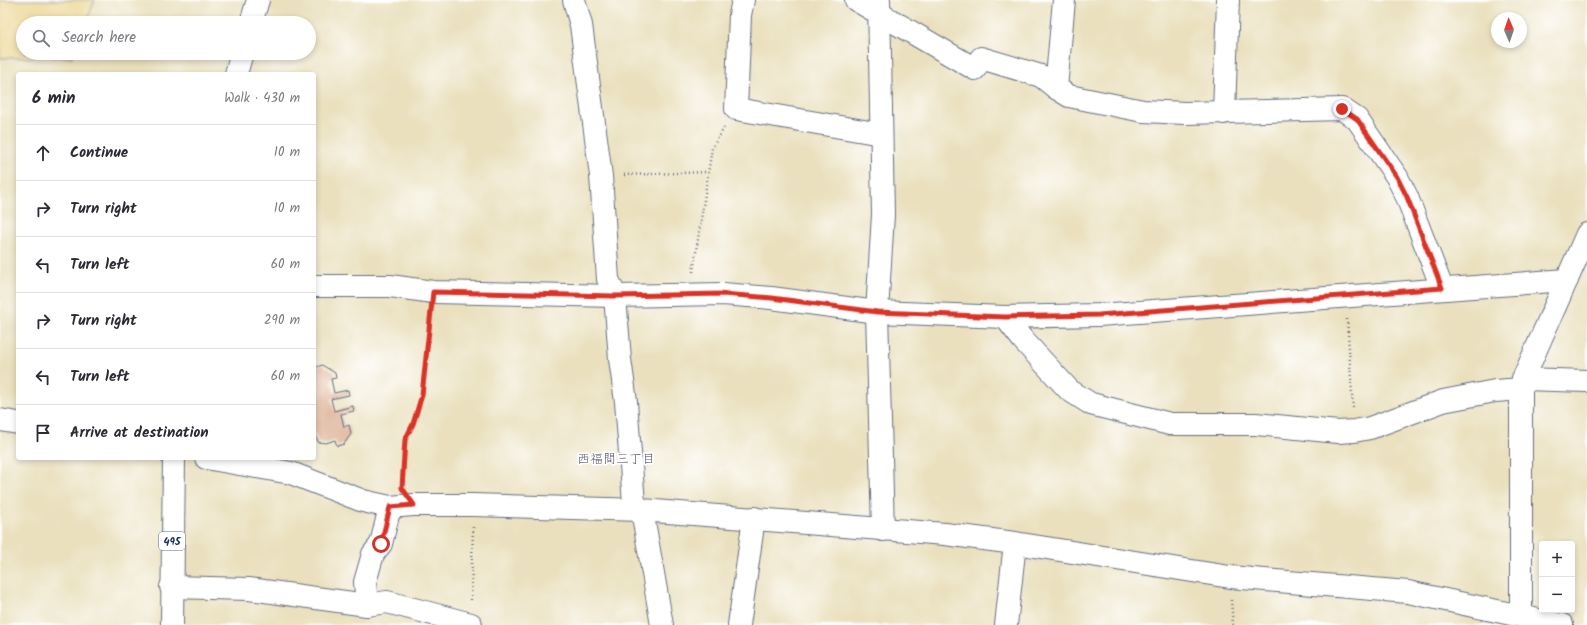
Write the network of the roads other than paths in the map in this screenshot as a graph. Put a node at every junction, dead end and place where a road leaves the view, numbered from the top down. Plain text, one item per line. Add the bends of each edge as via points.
1 (258, 0) edge
2 (574, 0) edge
3 (743, 0) edge
4 (856, 0) edge
5 (1064, 0) edge
6 (1228, 0) edge
7 (879, 6) edge
8 (253, 16) edge
9 (240, 60) edge
10 (237, 72) edge
11 (1056, 88) junction
12 (1224, 112) junction
13 (881, 134) junction
14 (1587, 234) edge
15 (1567, 280) junction
16 (316, 286) edge
17 (1442, 288) junction
18 (615, 296) junction
19 (877, 312) junction
20 (1005, 317) junction
21 (1587, 381) edge
22 (1522, 384) junction
23 (0, 420) edge
24 (16, 423) edge
25 (174, 460) edge
26 (217, 460) edge
27 (390, 507) junction
28 (642, 510) junction
29 (754, 518) junction
30 (883, 530) junction
31 (1015, 543) junction
32 (171, 587) junction
33 (367, 605) junction
34 (1521, 615) junction
35 (471, 624) edge
36 (172, 625) edge
37 (662, 625) edge
38 (739, 625) edge
39 (1006, 625) edge
40 (1562, 625) edge

1 - 8 main road
2 - 18 main road via 581,25 601,176 608,279
3 - 13 main road via 740,15 736,109
4 - 7 main road
5 - 11 main road
6 - 12 main road
7 - 11 main road via 889,20 975,69 981,58 1041,76
7 - 13 main road
9 - 10 main road
11 - 12 main road via 1069,96 1143,111 1185,114
12 - 17 main road via 1342,109 1357,119 1397,177
13 - 19 main road via 883,215
14 - 15 main road
15 - 17 main road
15 - 22 main road
16 - 18 main road via 390,286 433,292
17 - 20 main road via 1099,315
18 - 19 main road via 723,294
18 - 28 main road via 634,503
19 - 20 main road
19 - 30 main road
20 - 22 main road via 1069,390 1091,404 1170,424 1256,424 1338,432 1354,431 1370,428 1443,401
21 - 22 main road
22 - 34 main road
23 - 24 main road
25 - 32 main road, 495
26 - 27 main road via 291,473 363,502
27 - 28 main road via 474,505
27 - 33 main road via 381,544 373,554 365,582
28 - 29 main road
28 - 37 main road
29 - 30 main road
29 - 38 main road
30 - 31 main road via 945,534
31 - 34 main road via 1230,578 1408,592
31 - 39 main road
32 - 33 main road via 249,589
32 - 36 main road, 495
33 - 35 main road via 387,602
34 - 40 main road

